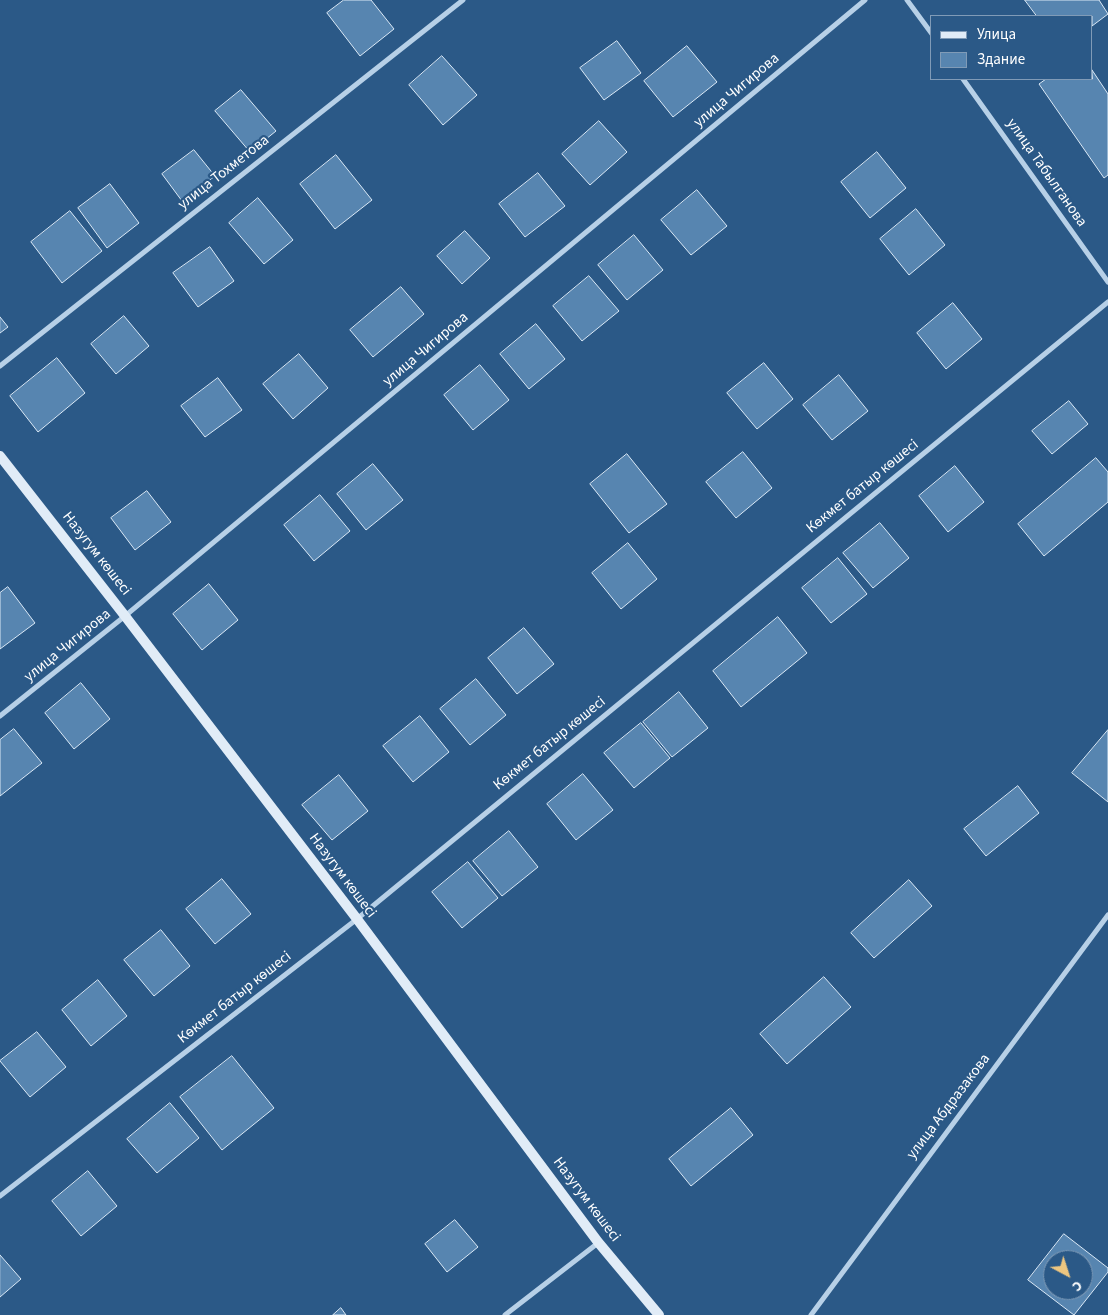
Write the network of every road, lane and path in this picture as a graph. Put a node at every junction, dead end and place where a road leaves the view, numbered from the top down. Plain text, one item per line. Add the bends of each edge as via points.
1 (463, 0) edge
2 (866, 0) edge
3 (908, 0) edge
4 (930, 31) edge
5 (965, 80) edge
6 (1108, 282) edge
7 (1108, 302) edge
8 (0, 366) edge
9 (0, 456) edge
10 (125, 616) junction
11 (0, 716) edge
12 (1108, 915) edge
13 (357, 920) junction
14 (0, 1196) edge
15 (598, 1242) junction
16 (505, 1315) edge
17 (659, 1315) edge
18 (811, 1315) edge

1 - 8 street, улица Тохметова
2 - 10 street, улица Чигирова
3 - 4 street
5 - 6 street, улица Табылганова
7 - 13 street, Көкмет батыр көшесі
9 - 10 street, Назугум көшесі
10 - 11 street, улица Чигирова
10 - 13 street, Назугум көшесі
12 - 18 street, улица Абдразакова
13 - 14 street, Көкмет батыр көшесі
13 - 15 street, Назугум көшесі
15 - 16 street
15 - 17 street, Назугум көшесі

